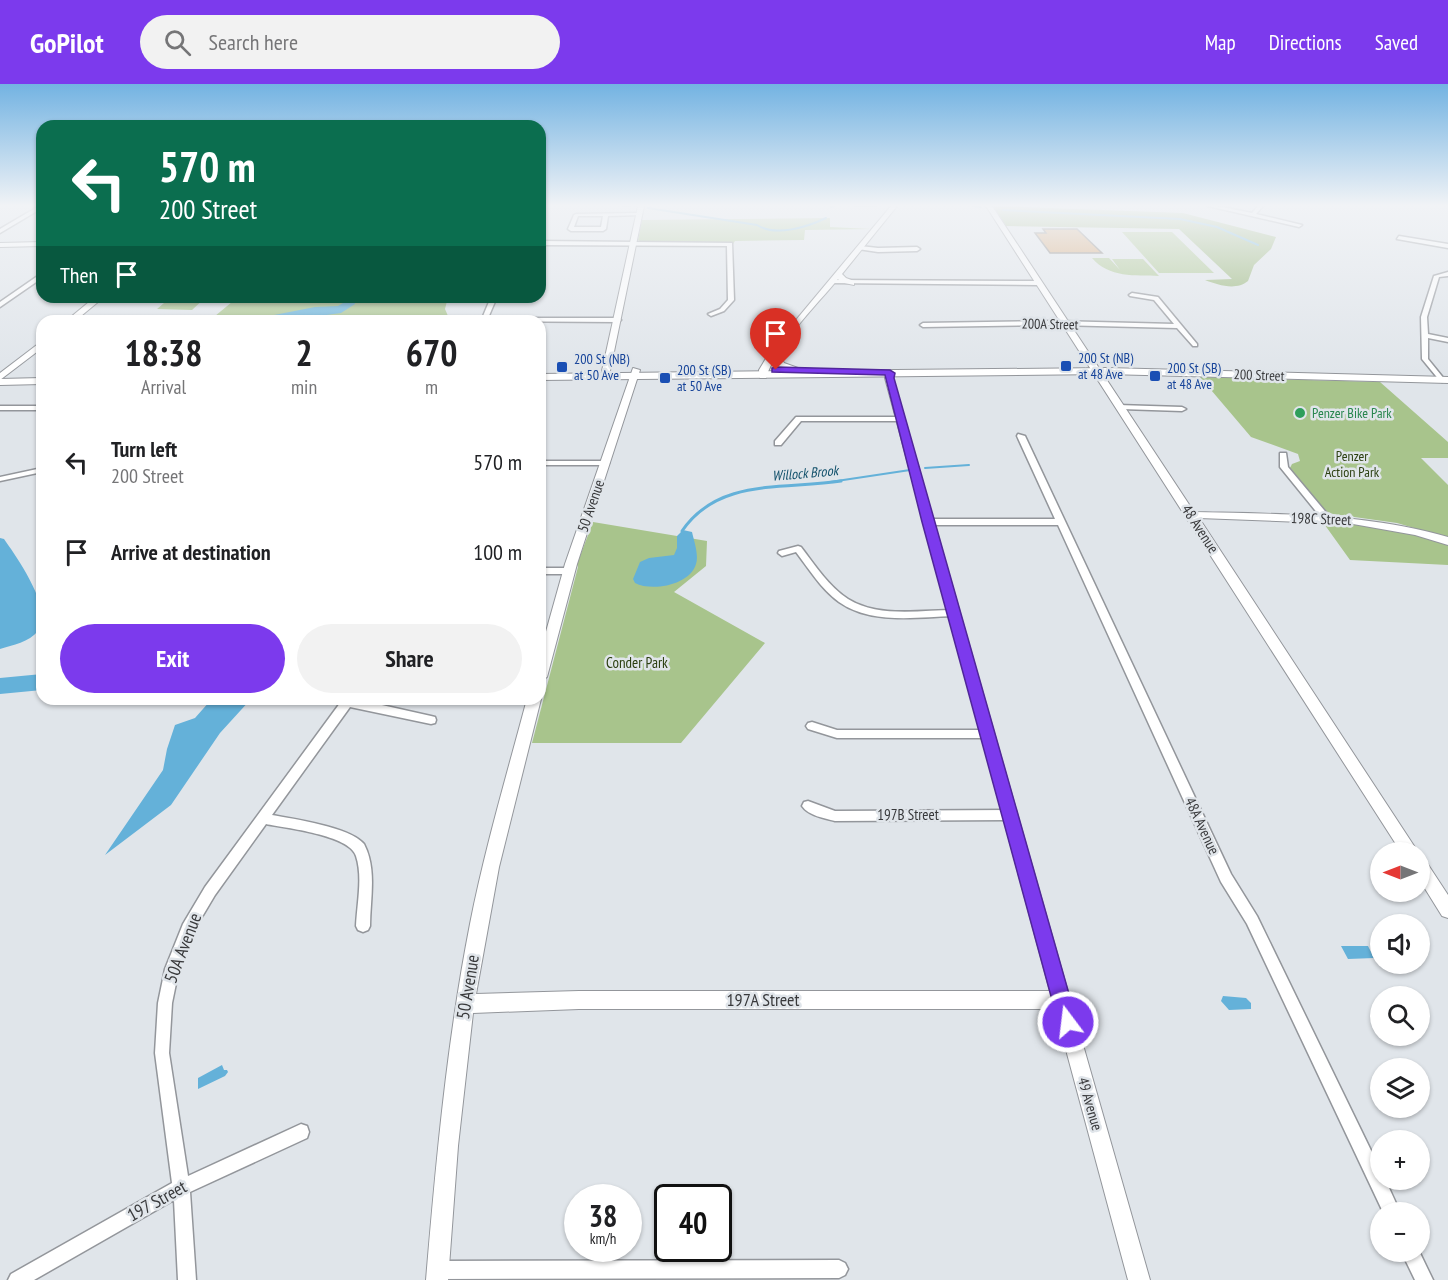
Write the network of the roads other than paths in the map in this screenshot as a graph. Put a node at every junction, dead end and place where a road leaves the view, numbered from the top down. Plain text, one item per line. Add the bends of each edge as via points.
1 (629, 262) edge
2 (730, 262) edge
3 (848, 262) edge
4 (1025, 262) edge
5 (838, 273) junction
6 (1444, 274) edge
7 (36, 279) edge
8 (831, 282) junction
9 (851, 283) junction
10 (1038, 283) junction
11 (1132, 295) dead end
12 (1, 303) edge
13 (92, 303) edge
14 (711, 314) dead end
15 (78, 315) edge
16 (546, 320) edge
17 (618, 320) junction
18 (1065, 323) junction
19 (923, 325) dead end
20 (1178, 326) junction
21 (1426, 336) junction
22 (1448, 340) edge
23 (1195, 345) dead end
24 (36, 349) edge
25 (774, 352) junction
26 (795, 370) junction
27 (606, 371) junction
28 (1096, 371) junction
29 (763, 373) junction
30 (890, 373) junction
31 (635, 374) junction
32 (36, 375) edge
33 (546, 375) edge
34 (546, 375) edge
35 (0, 377) edge
36 (36, 380) edge
37 (1445, 380) edge
38 (1121, 407) junction
39 (0, 408) edge
40 (36, 408) edge
41 (1182, 409) dead end
42 (900, 419) junction
43 (1021, 436) dead end
44 (778, 443) dead end
45 (1283, 455) dead end
46 (605, 463) junction
47 (546, 464) edge
48 (36, 471) edge
49 (0, 479) edge
50 (1191, 515) junction
51 (1326, 518) junction
52 (928, 522) junction
53 (1060, 522) junction
54 (1448, 541) edge
55 (782, 553) dead end
56 (546, 571) edge
57 (569, 571) junction
58 (954, 613) junction
59 (546, 655) edge
60 (345, 705) edge
61 (365, 705) edge
62 (532, 705) edge
63 (431, 720) dead end
64 (812, 726) dead end
65 (987, 734) junction
66 (808, 806) dead end
67 (1009, 815) junction
68 (263, 818) junction
69 (1404, 842) edge
70 (1430, 882) edge
71 (1448, 910) edge
72 (363, 926) dead end
73 (1062, 1000) junction
74 (465, 1004) junction
75 (301, 1132) dead end
76 (181, 1187) junction
77 (1387, 1202) edge
78 (1415, 1262) edge
79 (839, 1269) dead end
80 (438, 1275) edge
81 (692, 1275) edge
82 (17, 1280) edge
83 (187, 1280) edge
84 (1139, 1280) edge
85 (1424, 1280) edge

1 - 17 street
2 - 14 street via 731,300 722,310
3 - 5 street
4 - 10 street, 48 Avenue
5 - 8 street
5 - 9 street
6 - 21 street via 1437,276 1424,317
7 - 12 street
8 - 9 street
8 - 25 street
9 - 10 street
10 - 18 street, 48 Avenue
11 - 20 street via 1156,298
13 - 15 street
16 - 17 street
17 - 27 street
18 - 19 street, 200A Street
18 - 20 street, 200A Street
18 - 28 street, 48 Avenue
20 - 23 street
21 - 22 street
21 - 37 street via 1425,359
24 - 35 street
25 - 26 main road via 780,365
25 - 29 street
26 - 29 main road, 200 Street
26 - 30 main road, 200 Street
27 - 31 main road, 200 Street
27 - 33 main road, 200 Street
28 - 30 main road, 200 Street
28 - 37 main road, 200 Street
28 - 38 street, 48 Avenue
29 - 30 main road, 200 Street
29 - 31 main road, 200 Street
30 - 42 street, 49 Avenue
31 - 34 main road, 200 Street
31 - 46 street, 50 Avenue
32 - 35 main road
35 - 36 main road
38 - 41 street
38 - 50 street, 48 Avenue
39 - 40 street
42 - 44 street via 799,419
42 - 52 street, 49 Avenue
43 - 53 street, 48A Avenue
45 - 51 street via 1284,467
46 - 47 street
46 - 57 street, 50 Avenue
48 - 49 street
50 - 51 street, 198C Street
50 - 69 street, 48 Avenue
51 - 54 street, 198C Street via 1389,525
52 - 53 street
52 - 58 street, 49 Avenue
53 - 77 street, 48A Avenue via 1226,878 1252,920
55 - 58 street via 798,549 834,592 855,607 885,613
56 - 57 street
57 - 59 street, 50 Avenue
58 - 65 street, 49 Avenue
60 - 68 street, 50A Avenue
61 - 63 street
62 - 74 street, 50 Avenue via 486,891
64 - 65 street via 837,734
65 - 67 street, 49 Avenue
66 - 67 street, 197B Street via 835,816
67 - 73 street, 49 Avenue
68 - 72 street via 342,837 359,848 365,867
68 - 76 street, 50A Avenue via 199,908 168,986 162,1053
70 - 71 street
73 - 74 street, 197A Street via 579,1000
73 - 84 street, 49 Avenue
74 - 80 street, 50 Avenue via 445,1166
75 - 76 street, 197 Street
76 - 82 street, 197 Street
76 - 83 street, 50A Avenue
78 - 85 street
79 - 81 street
80 - 81 street

